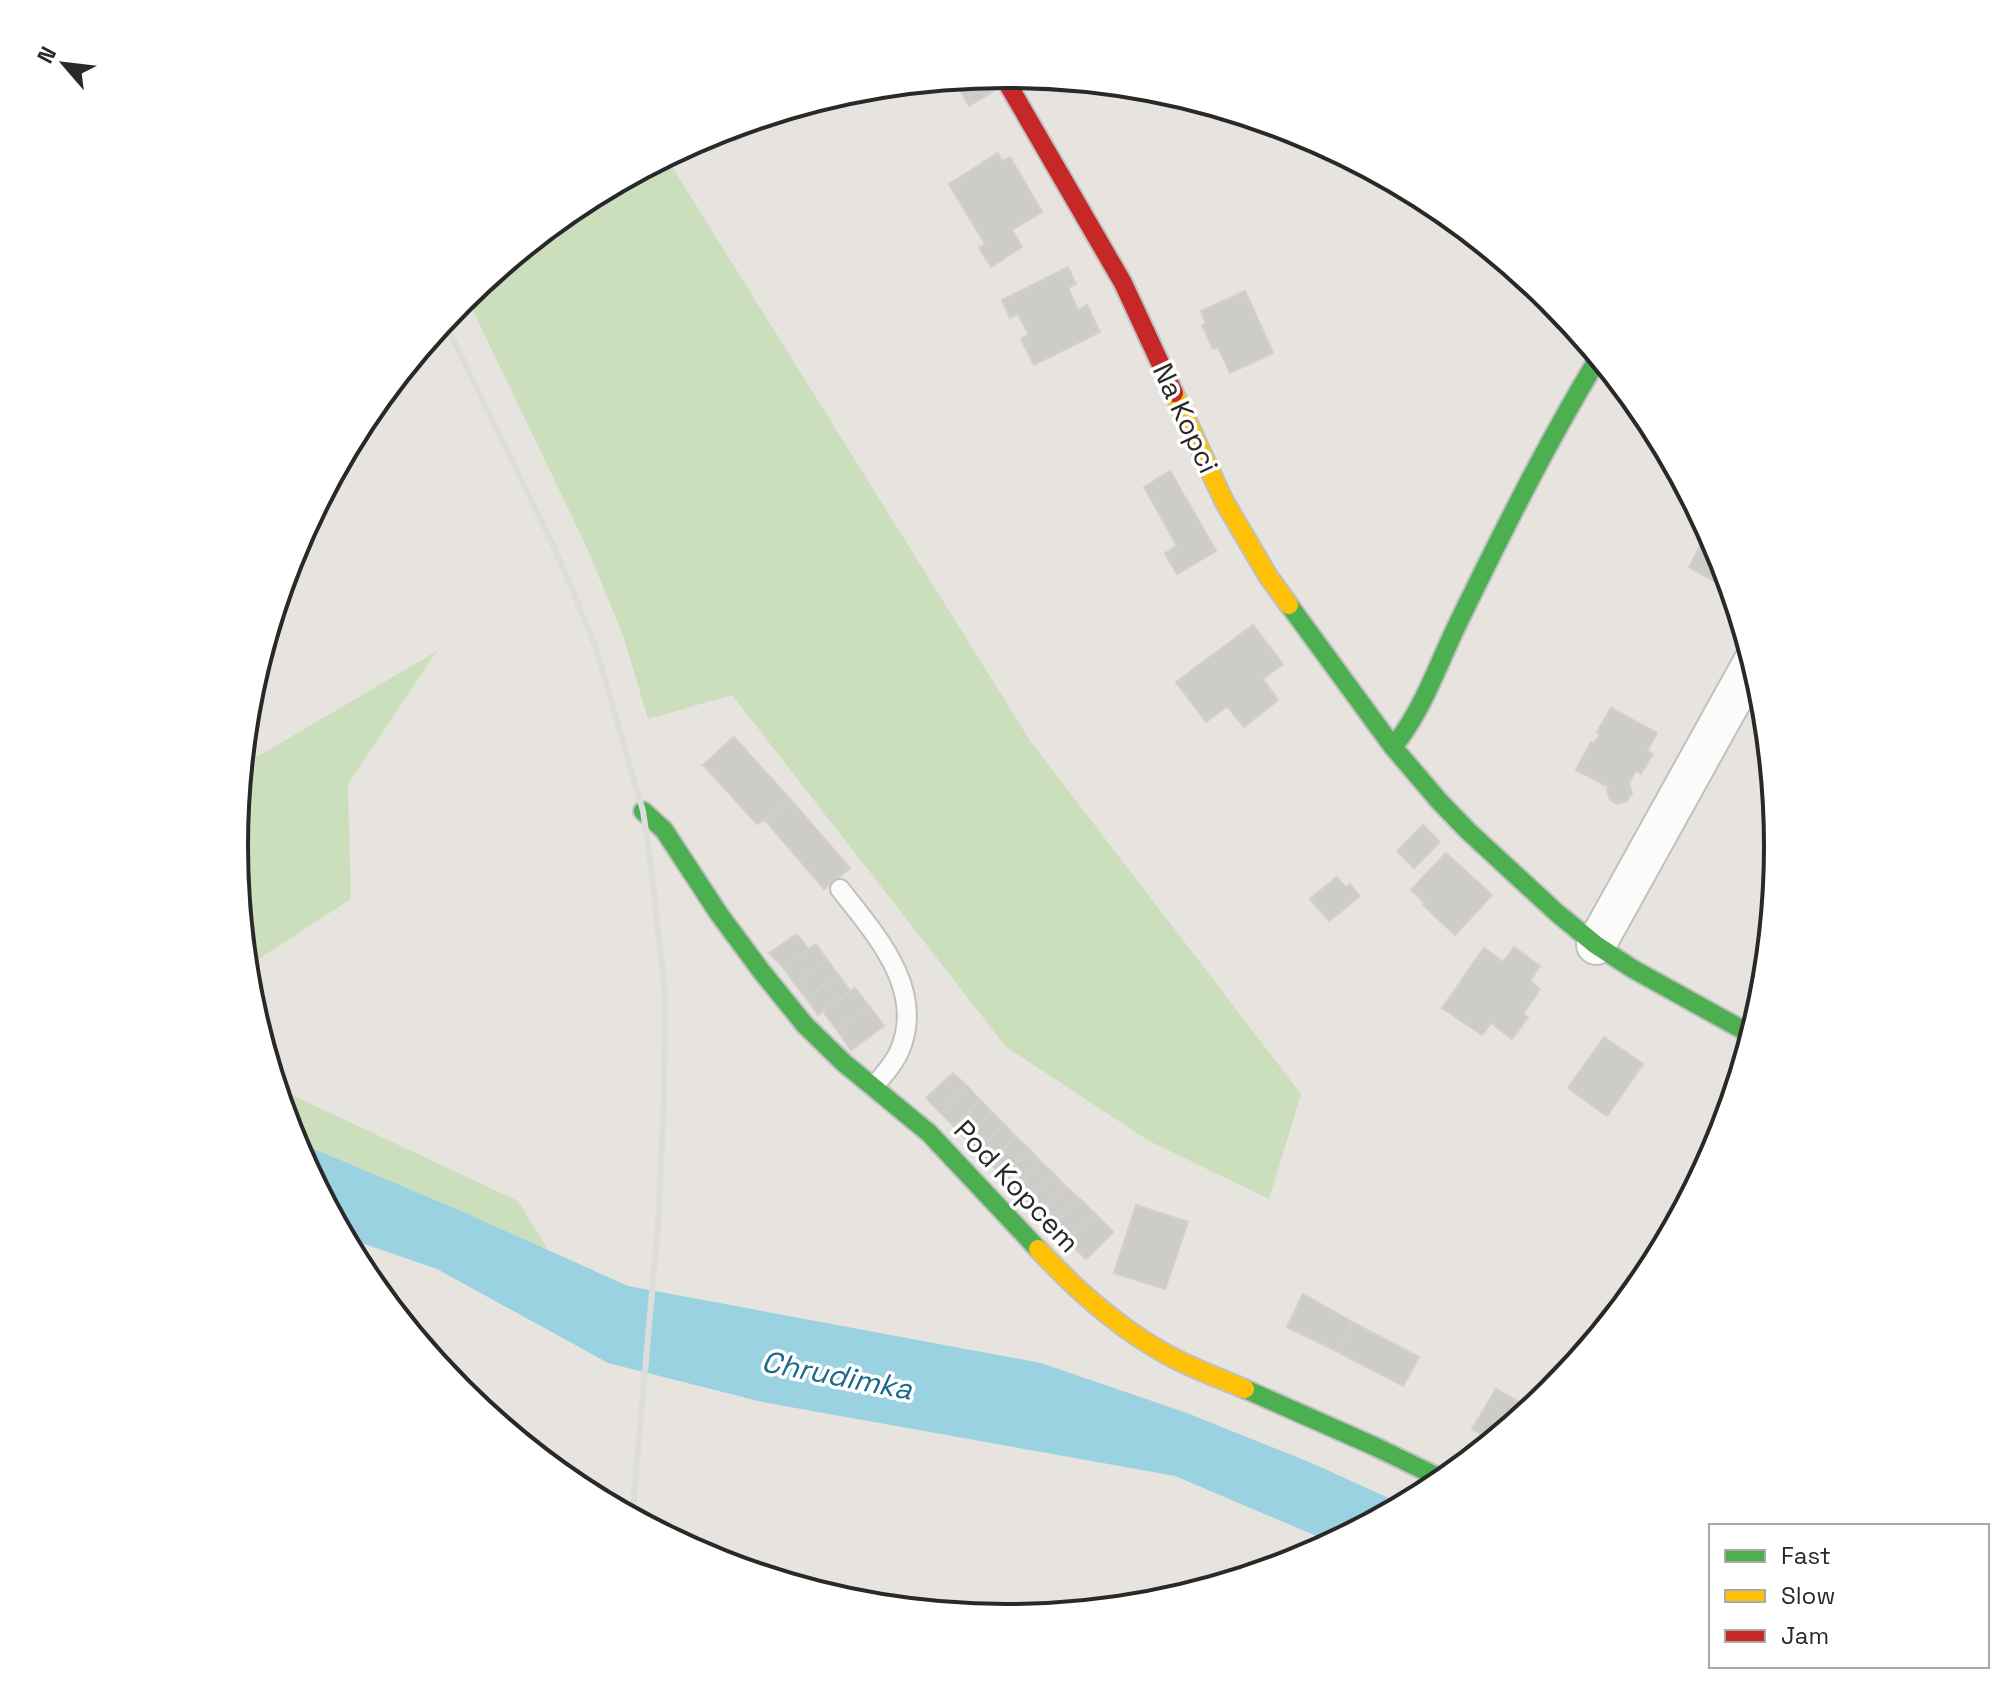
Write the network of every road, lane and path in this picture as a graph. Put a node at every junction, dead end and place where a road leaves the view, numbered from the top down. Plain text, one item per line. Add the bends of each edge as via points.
1 (1010, 88) edge
2 (1593, 367) edge
3 (1745, 676) edge
4 (1393, 747) junction
5 (643, 811) dead end
6 (840, 889) dead end
7 (1596, 945) junction
8 (1742, 1029) edge
9 (873, 1087) junction
10 (1431, 1474) edge

1 - 4 street, Na Kopci via 1123,283 1224,501 1268,576
2 - 4 street via 1539,461 1409,727
3 - 7 street
4 - 7 street, Na Kopci via 1468,831
5 - 9 street, Pod Kopcem via 664,830 805,1025
6 - 9 lane via 888,952 907,1007 899,1051
7 - 8 street, Na Kopci
9 - 10 street, Pod Kopcem via 929,1133 1075,1288 1129,1331 1167,1355

